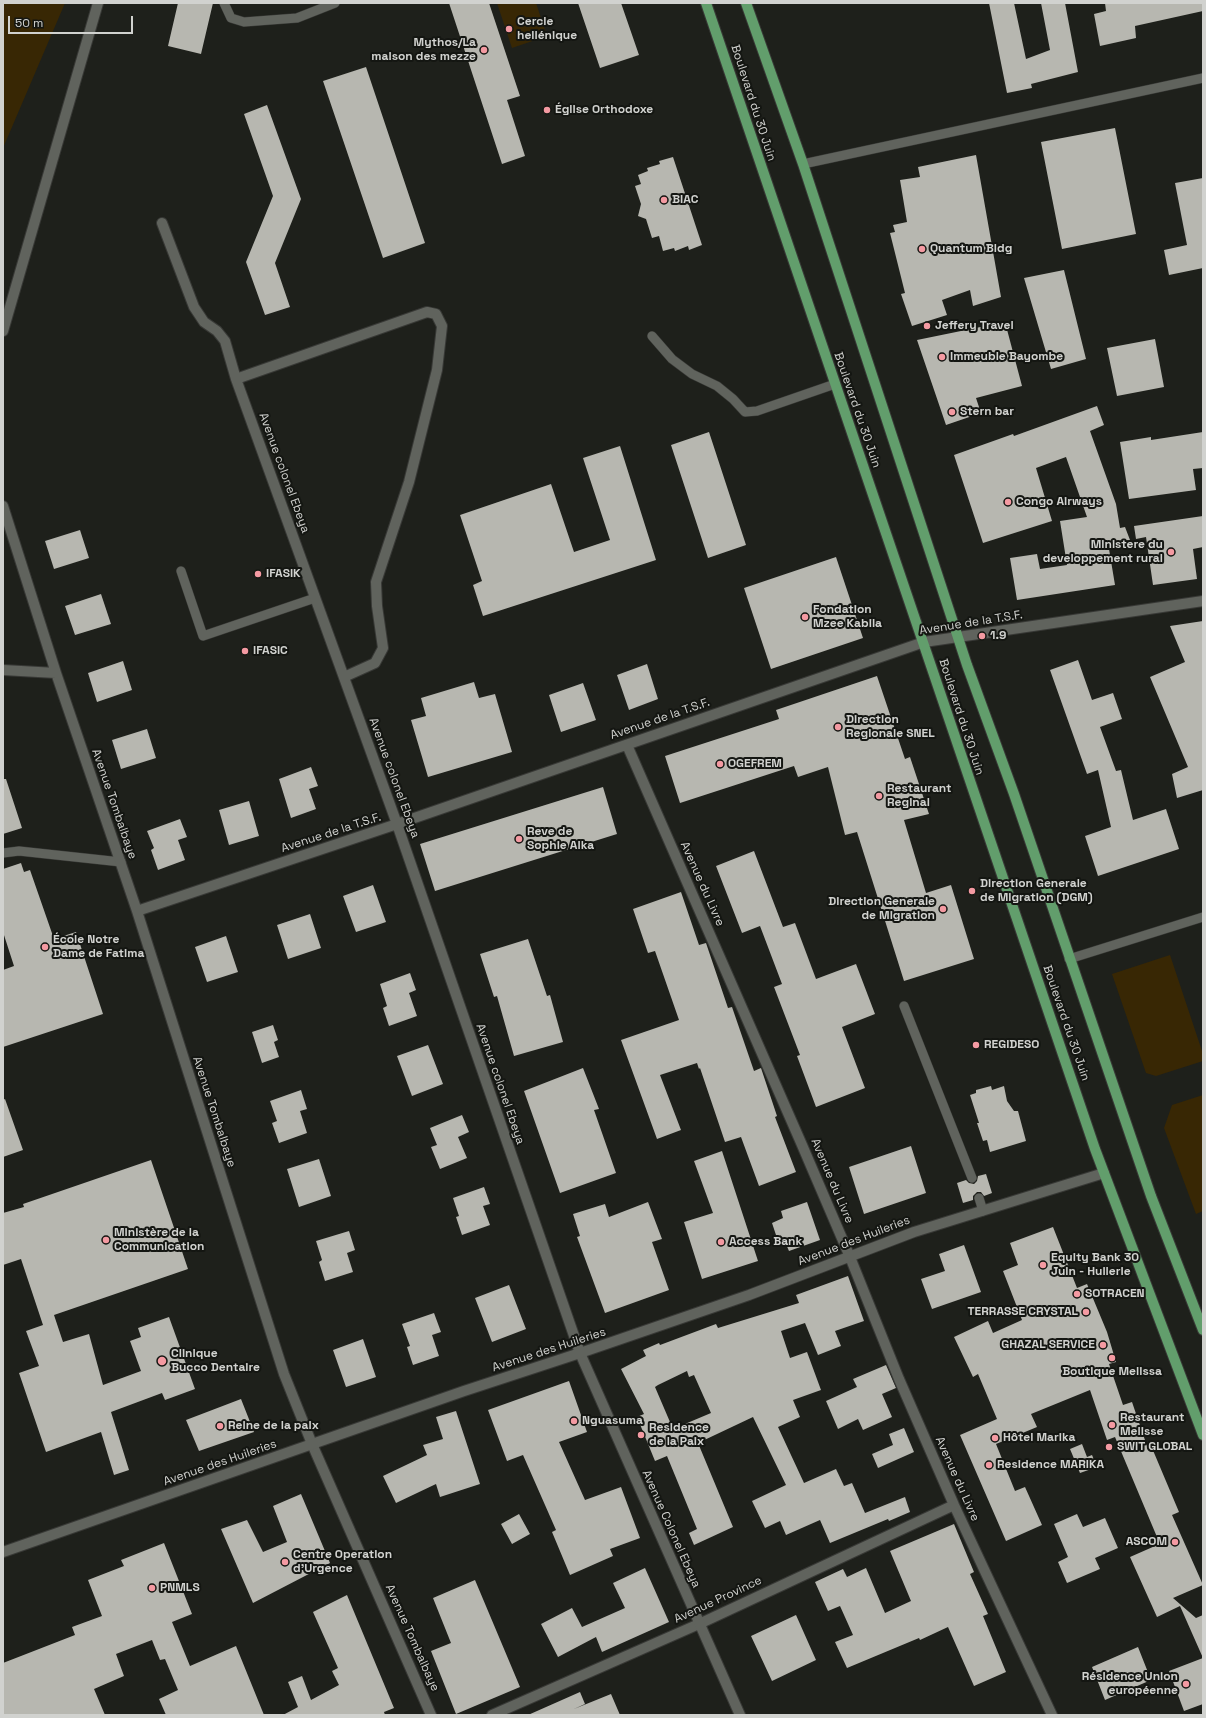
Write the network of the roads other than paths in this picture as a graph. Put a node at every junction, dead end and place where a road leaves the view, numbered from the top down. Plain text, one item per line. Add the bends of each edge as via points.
1 (98, 3) edge
2 (224, 3) edge
3 (335, 3) edge
4 (706, 3) edge
5 (746, 3) edge
6 (1203, 78) edge
7 (802, 164) junction
8 (162, 223) dead end
9 (3, 331) edge
10 (652, 336) dead end
11 (236, 379) junction
12 (835, 384) junction
13 (3, 506) edge
14 (181, 571) dead end
15 (315, 598) junction
16 (1203, 601) edge
17 (958, 637) junction
18 (924, 642) junction
19 (3, 670) edge
20 (56, 673) junction
21 (344, 677) junction
22 (627, 745) junction
23 (397, 824) junction
24 (3, 853) edge
25 (120, 862) junction
26 (137, 911) junction
27 (1203, 917) edge
28 (1070, 959) junction
29 (904, 1006) dead end
30 (1104, 1173) junction
31 (972, 1178) dead end
32 (979, 1198) dead end
33 (983, 1211) junction
34 (850, 1257) junction
35 (1203, 1330) edge
36 (580, 1354) junction
37 (1203, 1434) edge
38 (312, 1444) junction
39 (954, 1505) junction
40 (3, 1552) edge
41 (699, 1624) junction
42 (431, 1715) edge
43 (492, 1715) edge
44 (740, 1715) edge
45 (1052, 1715) edge

1 - 9 street
2 - 3 lane via 231,18 244,22 297,18
4 - 12 main road, Boulevard du 30 Juin
5 - 7 main road, Boulevard du 30 Juin
6 - 7 lane
7 - 17 main road, Boulevard du 30 Juin
8 - 11 street, Avenue colonel Ebeya via 194,307 204,322 217,331 225,341
10 - 12 lane via 672,359 692,374 717,386 745,412
11 - 15 street, Avenue colonel Ebeya
11 - 21 street via 427,312 436,314 442,326 437,370 409,482 376,582 383,648 375,663
12 - 18 main road, Boulevard du 30 Juin
13 - 20 street, Avenue Tombalbaye
14 - 15 lane via 203,636
15 - 21 street, Avenue colonel Ebeya
16 - 17 street, Avenue de la T.S.F.
17 - 18 street, Avenue de la T.S.F.
17 - 28 main road, Boulevard du 30 Juin
18 - 22 street, Avenue de la T.S.F.
18 - 30 main road, Boulevard du 30 Juin
19 - 20 street
20 - 25 street, Avenue Tombalbaye
21 - 23 street, Avenue colonel Ebeya
22 - 23 street, Avenue de la T.S.F.
22 - 34 street, Avenue du Livre
23 - 26 street, Avenue de la T.S.F.
23 - 36 street, Avenue colonel Ebeya
24 - 25 lane via 19,851
25 - 26 street, Avenue Tombalbaye
26 - 38 street, Avenue Tombalbaye via 284,1374
27 - 28 lane
28 - 35 main road, Boulevard du 30 Juin via 1151,1196
29 - 31 lane
30 - 33 street, Avenue des Huileries
30 - 37 main road, Boulevard du 30 Juin
32 - 33 lane
33 - 34 street, Avenue des Huileries via 914,1232
34 - 36 street, Avenue des Huileries
34 - 39 street, Avenue du Livre
36 - 38 street, Avenue des Huileries
36 - 41 street, Avenue Colonel Ebeya
38 - 40 street, Avenue des Huileries
38 - 42 street, Avenue Tombalbaye
39 - 41 street, Avenue Province
39 - 45 street, Avenue du Livre
41 - 43 street, Avenue Province
41 - 44 street, Avenue Colonel Ebeya

